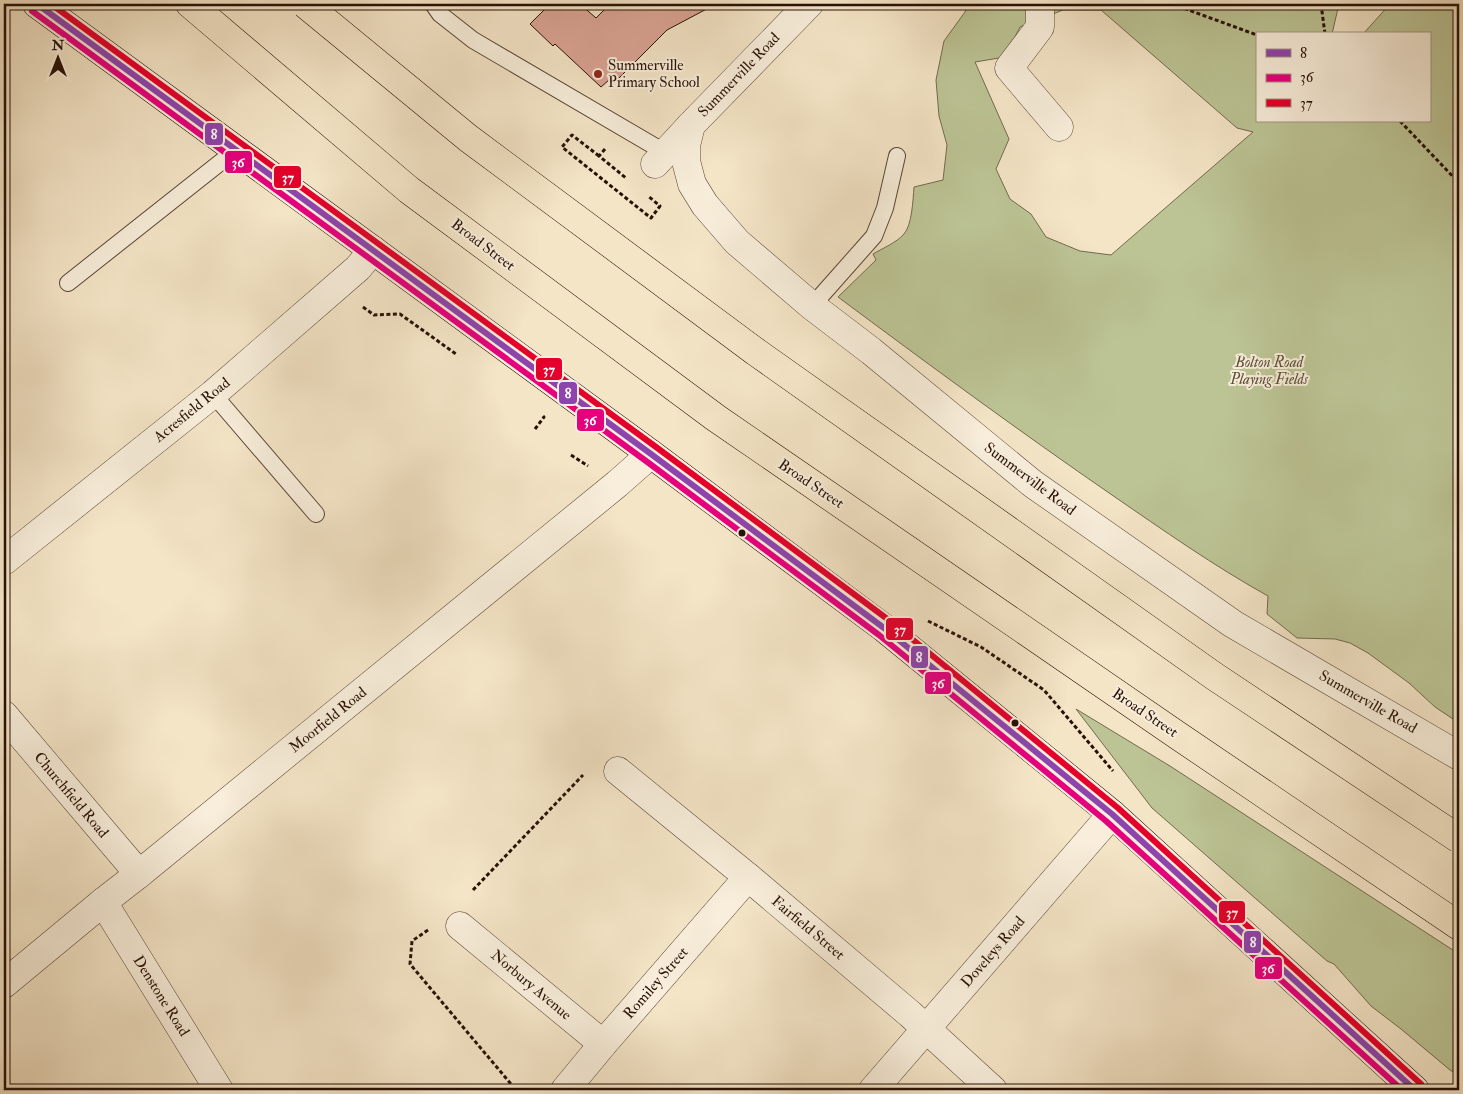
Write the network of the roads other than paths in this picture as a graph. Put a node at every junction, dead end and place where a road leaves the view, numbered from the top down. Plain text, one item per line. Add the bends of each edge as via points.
1 (37, 4) edge
2 (190, 4) edge
3 (305, 4) edge
4 (433, 4) edge
5 (809, 4) edge
6 (1040, 4) edge
7 (691, 125) junction
8 (1060, 127) dead end
9 (236, 150) junction
10 (897, 156) dead end
11 (660, 158) joint
12 (373, 250) junction
13 (68, 283) dead end
14 (812, 306) junction
15 (213, 394) junction
16 (651, 454) junction
17 (316, 514) dead end
18 (4, 561) edge
19 (4, 715) edge
20 (1459, 756) edge
21 (618, 771) dead end
22 (1112, 814) junction
23 (1459, 839) edge
24 (139, 874) junction
25 (748, 877) junction
26 (103, 902) junction
27 (448, 926) road end
28 (1459, 926) edge
29 (4, 984) edge
30 (927, 1029) junction
31 (603, 1044) junction
32 (219, 1090) edge
33 (565, 1090) edge
34 (874, 1090) edge
35 (993, 1090) edge
36 (1415, 1090) edge

1 - 9 street
2 - 28 highway, Broad Street via 409,190 716,418
3 - 23 highway, bridge via 468,138 756,352 1214,676
4 - 11 lane via 440,14 474,40
5 - 7 street, Summerville Road
6 - 8 street via 1040,27 1008,68
7 - 11 street, Summerville Road
7 - 14 street, Summerville Road via 686,161 692,184 705,205 737,242
9 - 12 street
9 - 13 lane
10 - 14 lane via 885,208 874,236
12 - 15 street, Acresfield Road via 358,268
12 - 16 street
14 - 20 street, Summerville Road via 1033,484 1233,624
15 - 17 lane
15 - 18 street, Acresfield Road
16 - 22 street via 884,628
16 - 24 street, Moorfield Road
19 - 24 street, Churchfield Road
21 - 25 street, Fairfield Street
22 - 30 street, Doveleys Road
22 - 36 street
24 - 26 street, Moorfield Road
25 - 30 street, Fairfield Street
25 - 31 street, Romiley Street
26 - 29 street, Moorfield Road
26 - 32 street, Denstone Road
27 - 31 street, Norbury Avenue
30 - 34 street, Doveleys Road
30 - 35 street, Fairfield Street
31 - 33 street, Romiley Street

